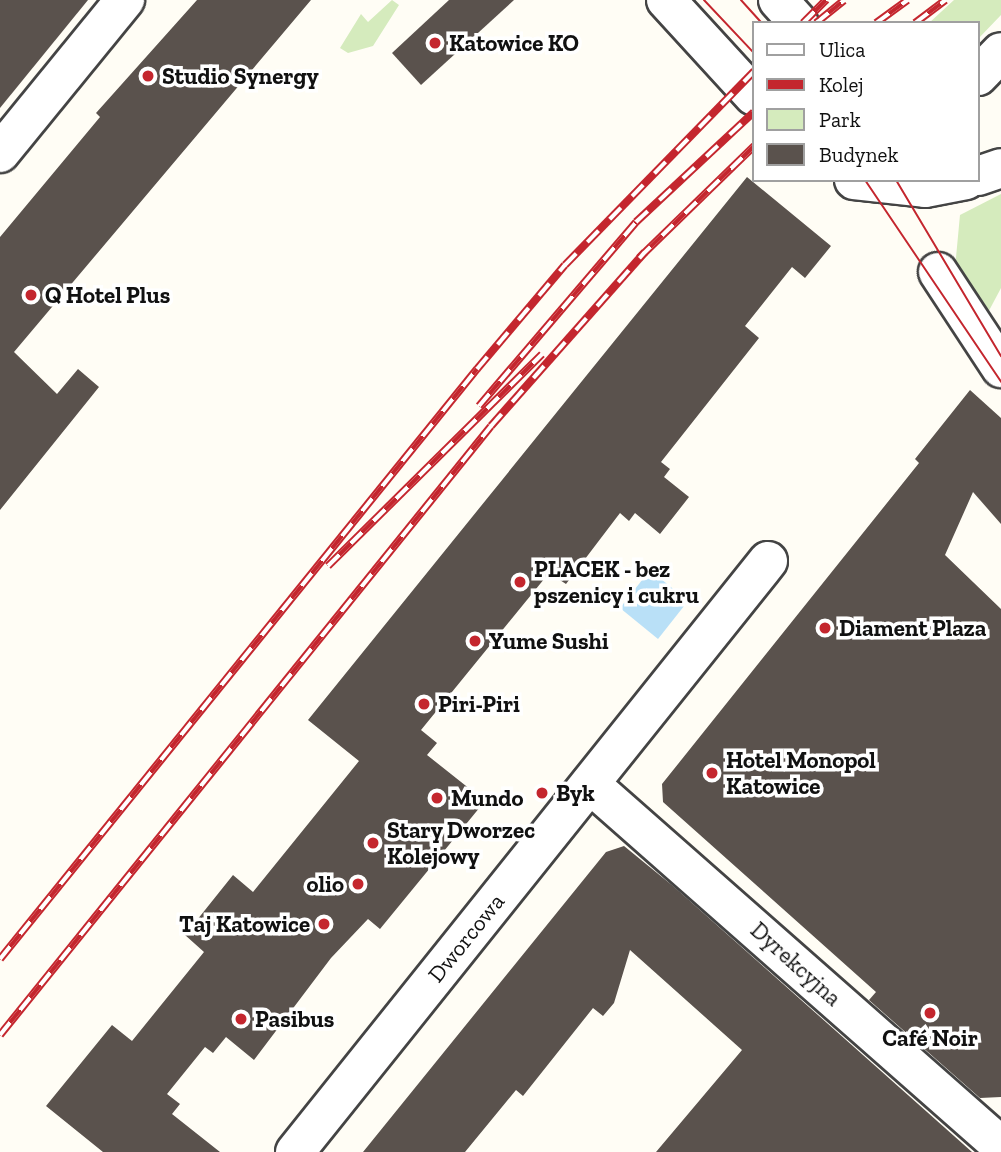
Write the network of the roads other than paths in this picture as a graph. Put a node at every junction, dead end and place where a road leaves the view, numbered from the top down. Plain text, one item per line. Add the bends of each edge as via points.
1 (125, 0) edge
2 (666, 0) edge
3 (778, 0) edge
4 (797, 21) edge
5 (1001, 52) edge
6 (980, 74) edge
7 (752, 94) edge
8 (0, 153) edge
9 (1001, 168) edge
10 (980, 175) edge
11 (939, 272) dead end
12 (1001, 368) edge
13 (768, 561) dead end
14 (590, 783) junction
15 (1001, 1146) edge
16 (295, 1152) edge

1 - 8 street
2 - 7 street
3 - 4 street
5 - 6 street
9 - 10 street
11 - 12 street
13 - 14 street, Dworcowa
14 - 15 street, Dyrekcyjna
14 - 16 street, Dworcowa

